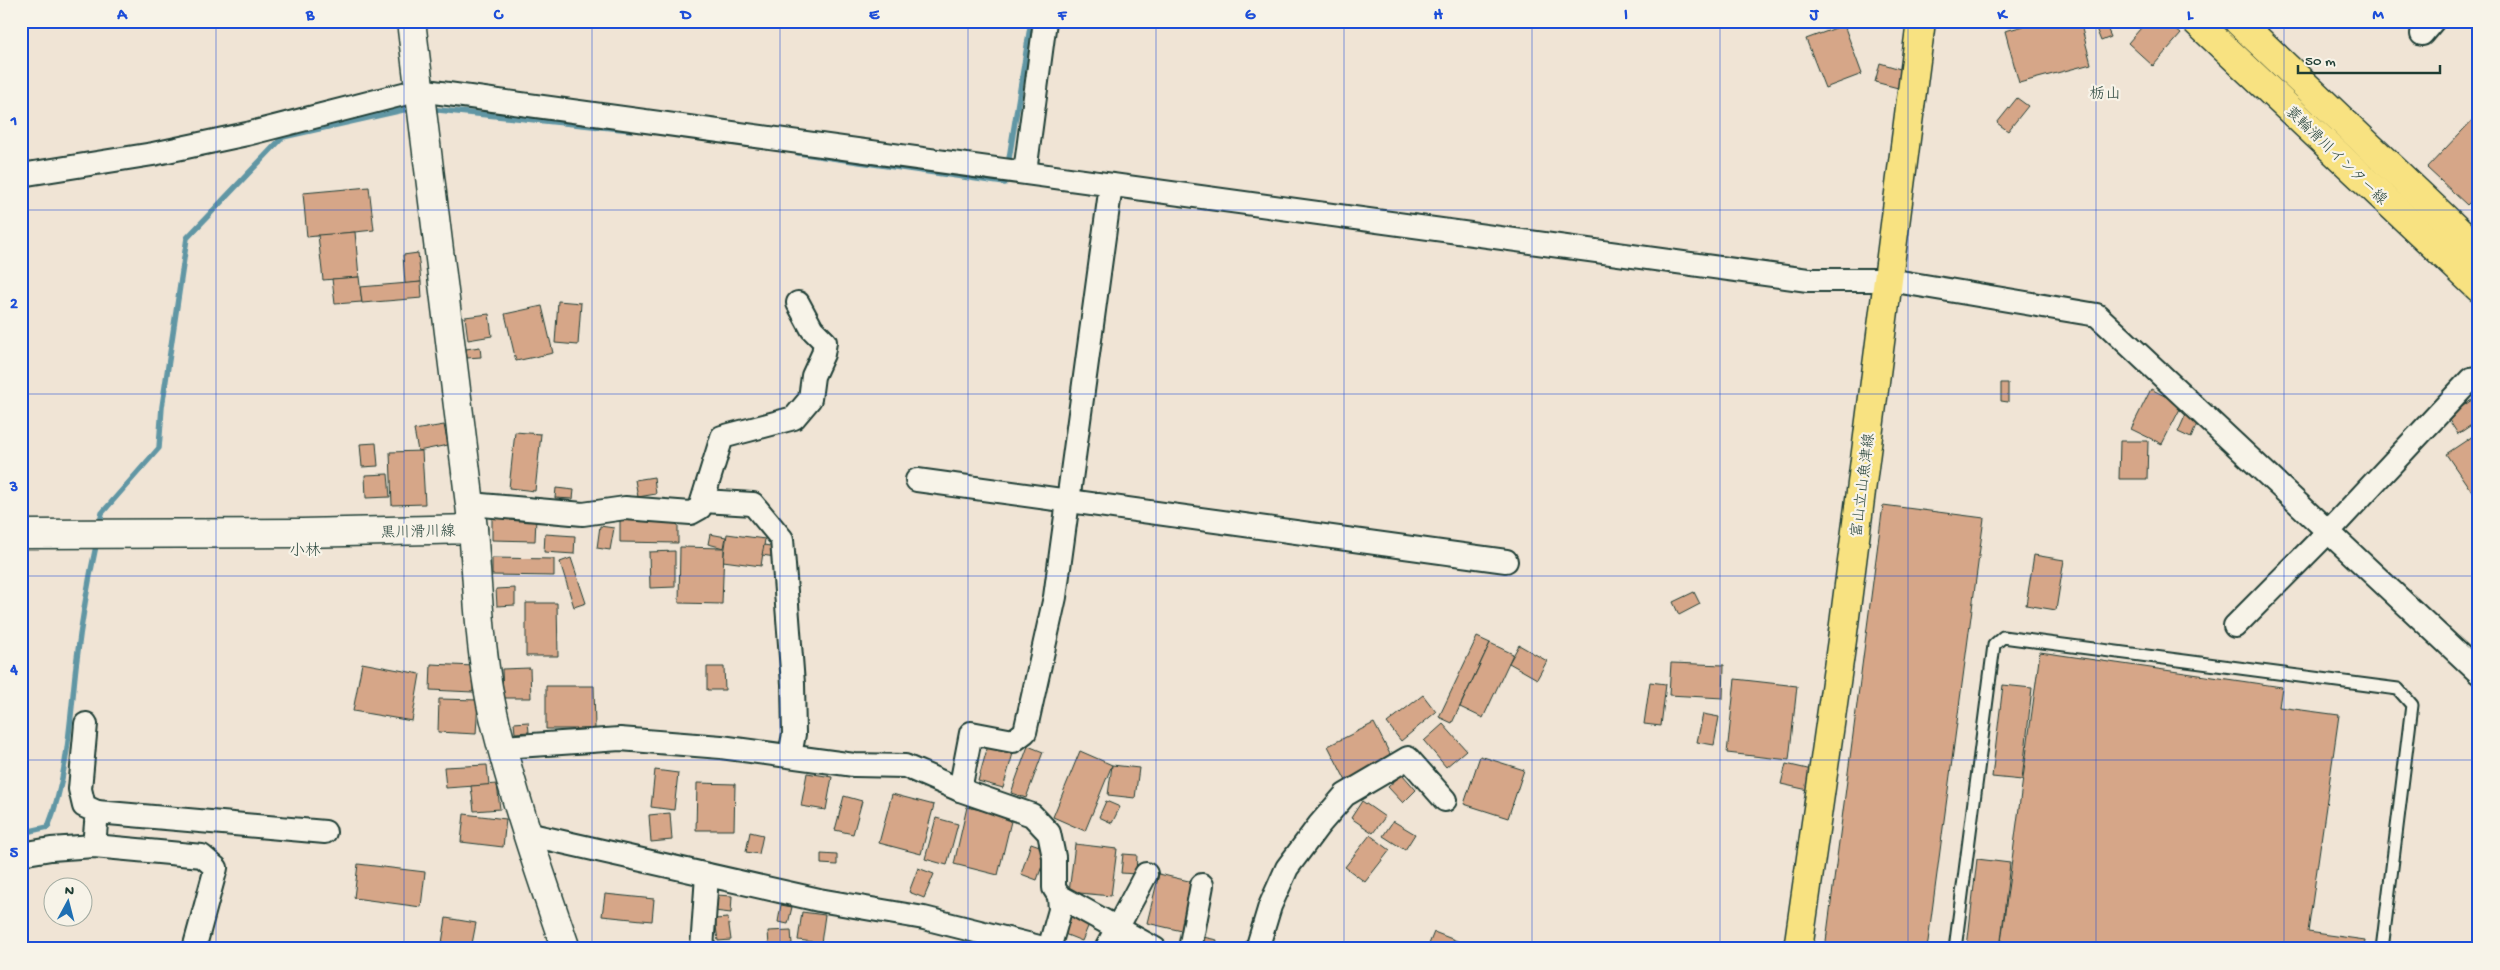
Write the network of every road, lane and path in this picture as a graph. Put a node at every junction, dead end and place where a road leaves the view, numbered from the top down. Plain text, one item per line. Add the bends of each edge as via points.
1 (411, 21) edge
2 (1045, 21) edge
3 (1921, 21) edge
4 (2196, 21) edge
5 (2238, 21) edge
6 (419, 90) junction
7 (1025, 172) junction
8 (21, 175) edge
9 (1110, 185) junction
10 (2479, 251) edge
11 (1889, 280) junction
12 (2479, 288) edge
13 (798, 303) dead end
14 (2479, 378) edge
15 (917, 480) dead end
16 (703, 501) junction
17 (1069, 501) junction
18 (471, 517) junction
19 (2328, 532) junction
20 (21, 534) edge
21 (1506, 561) dead end
22 (2235, 626) dead end
23 (2479, 674) edge
24 (86, 724) dead end
25 (502, 747) junction
26 (790, 755) junction
27 (960, 790) junction
28 (1445, 800) dead end
29 (96, 812) junction
30 (325, 832) dead end
31 (527, 834) junction
32 (94, 846) junction
33 (21, 854) edge
34 (1146, 874) dead end
35 (707, 875) junction
36 (1202, 885) dead end
37 (1060, 896) junction
38 (1116, 928) junction
39 (194, 949) edge
40 (566, 949) edge
41 (702, 949) edge
42 (1048, 949) edge
43 (1106, 949) edge
44 (1155, 949) edge
45 (1190, 949) edge
46 (1257, 949) edge
47 (1798, 949) edge
48 (1955, 949) edge
49 (2382, 949) edge

1 - 6 main road
2 - 7 street
3 - 11 main road, 富山立山魚津線
4 - 12 main road, 蓑輪滑川インター線
5 - 10 main road, 蓑輪滑川インター線
6 - 7 street
6 - 8 street via 247,134 153,154
6 - 18 main road
7 - 9 street
9 - 11 street via 1808,280
9 - 17 street
11 - 19 street via 2097,315
11 - 47 main road, 富山立山魚津線
13 - 16 street via 812,329 825,342 813,376 810,399 794,418 722,438
14 - 19 street via 2471,379
15 - 17 street
16 - 18 street via 700,508 692,513 625,508 583,514
16 - 26 street via 753,504 782,539 793,684 794,734
17 - 21 street
17 - 27 street via 1054,597 1024,732 1013,741 971,733
18 - 20 main road, 黒川滑川線 via 302,533
18 - 25 main road, 黒川滑川線 via 482,640 494,720
19 - 22 street
19 - 23 street
24 - 29 street via 80,789 84,806
25 - 26 street via 620,739
25 - 31 main road, 黒川滑川線
26 - 27 street via 854,765 905,766
27 - 37 street via 1032,816 1049,833 1054,857 1054,888
28 - 46 street via 1408,758 1345,795 1287,868 1270,906
29 - 30 street
29 - 32 street
31 - 35 street
31 - 40 main road, 黒川滑川線
32 - 33 street
32 - 39 street via 202,856 216,868
34 - 38 street
35 - 41 street
35 - 42 street via 819,900 924,918
36 - 45 street
37 - 38 street
37 - 42 street via 1060,910
38 - 43 street
38 - 44 street
48 - 49 lane via 1994,645 2003,637 2398,689 2412,705

